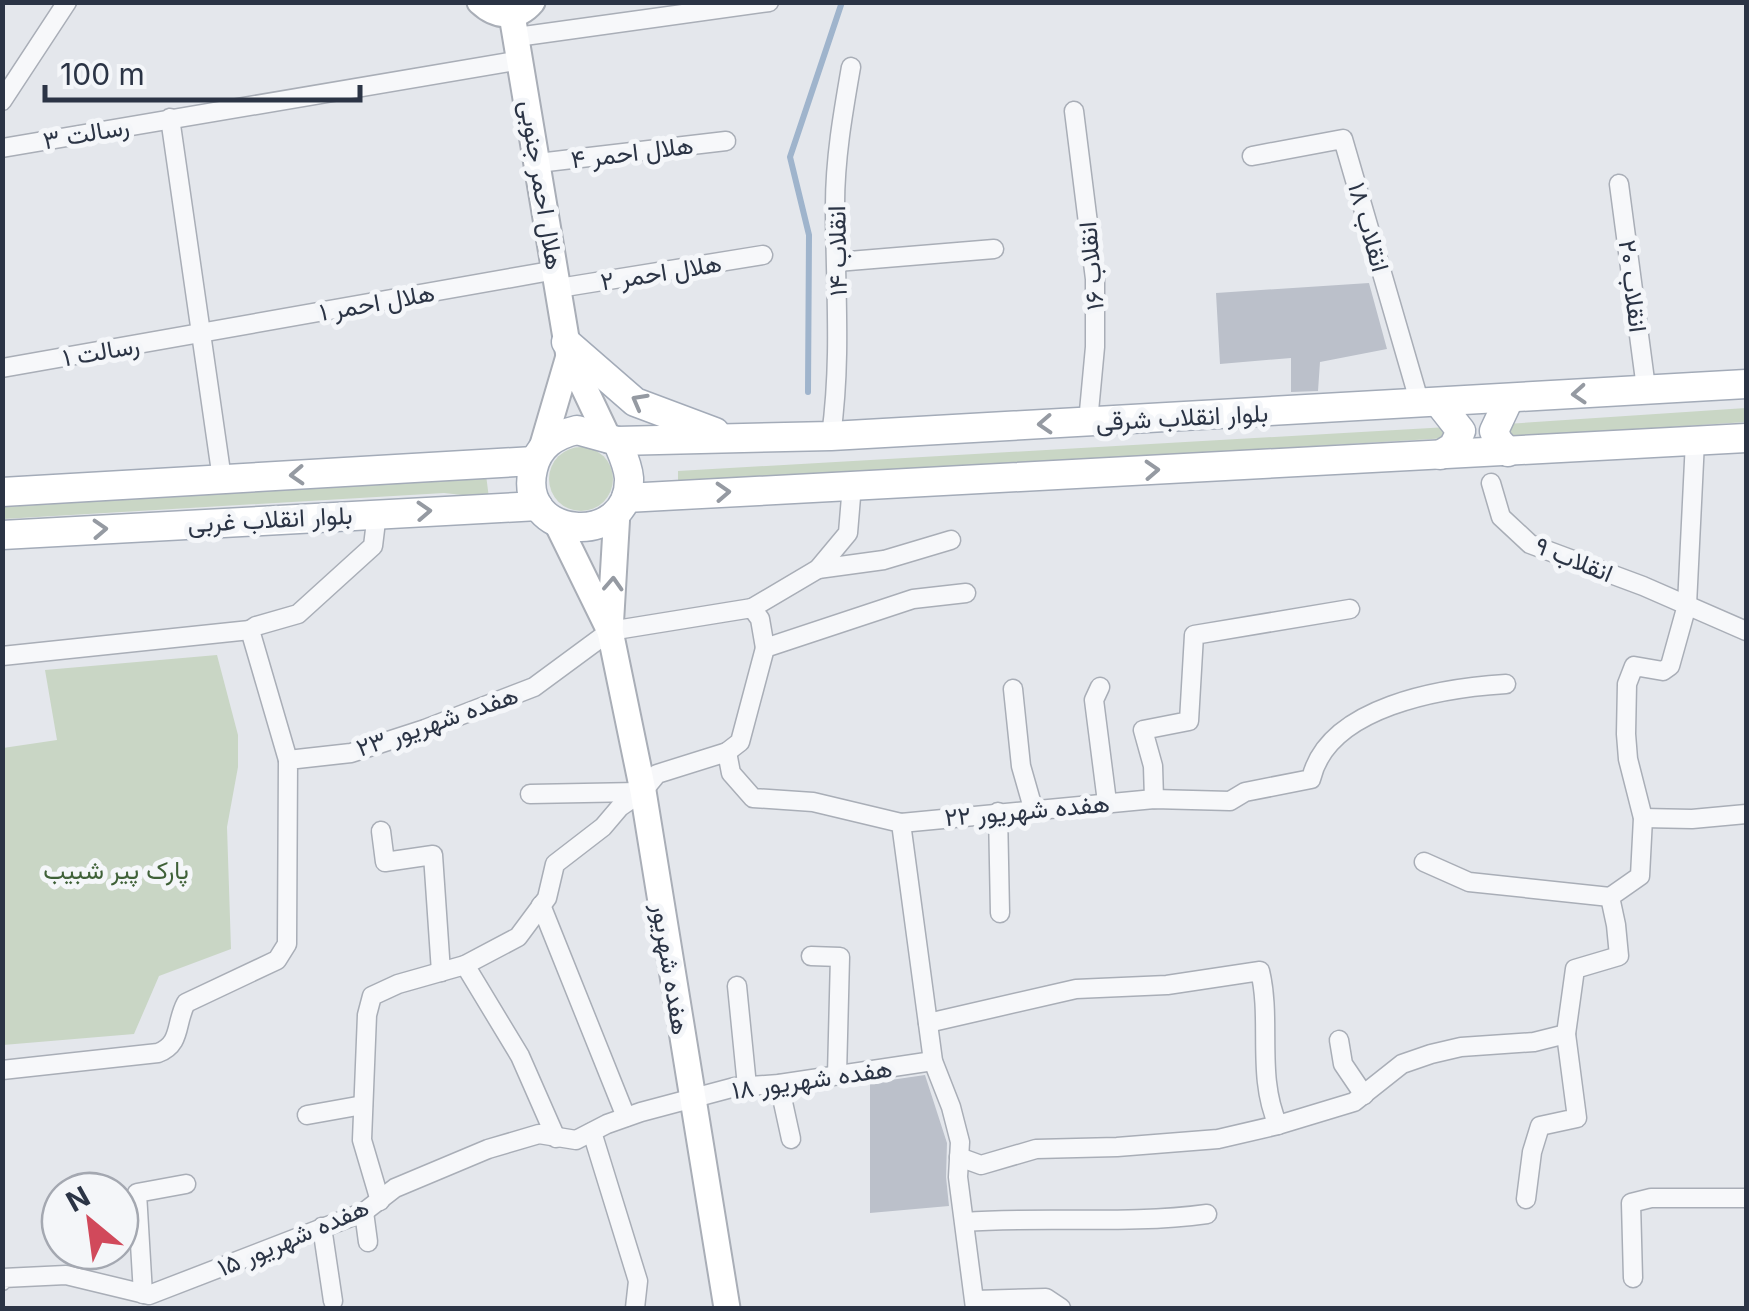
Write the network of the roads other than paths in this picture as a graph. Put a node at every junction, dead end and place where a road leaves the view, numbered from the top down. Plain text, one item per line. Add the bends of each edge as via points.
1 (67, 2) edge
2 (480, 2) edge
3 (769, 2) edge
4 (702, 8) edge
5 (520, 29) edge
6 (851, 67) dead end
7 (2, 101) edge
8 (1074, 111) dead end
9 (170, 118) junction
10 (726, 141) dead end
11 (2, 148) edge
12 (1252, 156) dead end
13 (538, 163) junction
14 (1620, 184) dead end
15 (994, 250) dead end
16 (764, 256) dead end
17 (836, 262) junction
18 (557, 279) junction
19 (199, 334) junction
20 (568, 349) junction
21 (2, 368) edge
22 (1746, 384) edge
23 (1646, 388) junction
24 (1509, 399) junction
25 (1430, 403) junction
26 (1088, 422) junction
27 (726, 436) junction
28 (831, 436) junction
29 (1746, 438) edge
30 (613, 440) junction
31 (1695, 441) junction
32 (1508, 452) junction
33 (538, 454) junction
34 (1440, 455) junction
35 (222, 479) junction
36 (1491, 483) dead end
37 (852, 485) junction
38 (2, 492) edge
39 (621, 505) junction
40 (377, 513) junction
41 (547, 514) junction
42 (2, 535) edge
43 (952, 540) dead end
44 (818, 568) junction
45 (966, 593) dead end
46 (1687, 605) junction
47 (752, 608) junction
48 (1350, 609) dead end
49 (250, 630) junction
50 (1746, 630) edge
51 (610, 631) junction
52 (765, 648) junction
53 (2, 656) edge
54 (1506, 684) dead end
55 (1100, 687) dead end
56 (1013, 689) dead end
57 (726, 752) junction
58 (288, 760) junction
59 (643, 791) junction
60 (530, 794) dead end
61 (1154, 799) junction
62 (1107, 802) junction
63 (1033, 808) junction
64 (998, 812) junction
65 (1746, 814) edge
66 (1643, 818) junction
67 (901, 822) junction
68 (381, 831) dead end
69 (1424, 862) dead end
70 (1610, 897) junction
71 (542, 905) junction
72 (1000, 913) dead end
73 (811, 956) dead end
74 (465, 965) junction
75 (441, 972) junction
76 (736, 986) dead end
77 (928, 1024) junction
78 (1566, 1034) junction
79 (1339, 1040) dead end
80 (933, 1061) junction
81 (2, 1070) edge
82 (837, 1076) junction
83 (779, 1084) junction
84 (747, 1086) junction
85 (1364, 1094) junction
86 (691, 1100) junction
87 (363, 1104) junction
88 (307, 1114) dead end
89 (626, 1117) junction
90 (1278, 1125) junction
91 (592, 1132) junction
92 (556, 1138) junction
93 (791, 1139) dead end
94 (959, 1157) junction
95 (186, 1184) dead end
96 (1746, 1198) edge
97 (1526, 1199) dead end
98 (372, 1206) junction
99 (1207, 1214) dead end
100 (965, 1222) junction
101 (322, 1227) junction
102 (368, 1242) dead end
103 (3, 1276) edge
104 (1633, 1278) dead end
105 (155, 1298) edge
106 (333, 1301) dead end
107 (975, 1304) edge
108 (635, 1308) edge
109 (727, 1308) edge
110 (1060, 1308) edge

1 - 7 street
2 - 5 main road
3 - 4 street, رسالت ۳
4 - 5 street, رسالت ۳
5 - 9 street, رسالت ۳
5 - 13 main road, هلال احمر جنوبی
6 - 17 street, انقلاب ۱۴ via 838,138
8 - 26 street, انقلاب ۱۶ via 1095,278
9 - 11 street, رسالت ۳
9 - 19 street
10 - 13 street, هلال احمر ۴
12 - 25 street, انقلاب ۱۸ via 1344,139
13 - 18 main road, هلال احمر جنوبی
14 - 23 street, انقلاب ۲۰
15 - 17 street
16 - 18 street, هلال احمر ۲
17 - 28 street, انقلاب ۱۴ via 839,382
18 - 19 street, هلال احمر ۱
18 - 20 main road, هلال احمر جنوبی
19 - 21 street, رسالت ۱
19 - 35 street
27 -> 20 main road via 635,402
20 - 30 main road, هلال احمر جنوبی
20 - 33 main road, هلال احمر جنوبی
22 - 23 main road, بلوار انقلاب شرقی
23 -> 24 main road, بلوار انقلاب شرقی
24 - 25 main road, بلوار انقلاب شرقی
24 - 32 main road via 1494,432
25 - 26 main road, بلوار انقلاب شرقی
25 - 34 main road via 1461,431 1453,448
26 -> 28 main road, بلوار انقلاب شرقی
27 - 28 main road, بلوار انقلاب شرقی
27 - 30 main road, بلوار انقلاب شرقی
29 - 31 main road, بلوار انقلاب شرقی
30 - 33 main road via 577,430 552,439
30 - 39 main road via 629,482
31 - 32 main road, بلوار انقلاب شرقی
31 - 46 street
32 - 34 main road, بلوار انقلاب شرقی
33 -> 35 main road, بلوار انقلاب غربی
33 - 41 main road via 532,492
37 -> 34 main road, بلوار انقلاب شرقی
35 - 38 main road, بلوار انقلاب غربی
36 - 46 street, انقلاب ۹ via 1501,516 1530,544
39 -> 37 main road, بلوار انقلاب شرقی
37 - 44 street via 848,533
39 - 41 main road via 590,527
51 -> 39 main road, هفده شهریور
40 -> 41 main road, بلوار انقلاب غربی
42 -> 40 main road, بلوار انقلاب غربی
40 - 49 street via 373,546 298,614
41 - 51 main road, هفده شهریور
43 - 44 street via 884,560
44 - 47 street
45 - 52 street via 913,599
46 - 50 street, انقلاب ۹
46 - 66 street via 1670,666 1634,666 1627,684 1628,760
47 - 51 street
47 - 52 street
48 - 61 street via 1194,635 1189,721 1142,730
49 - 53 street
49 - 58 street
51 - 58 street, هفده شهریور ۲۳ via 534,687 351,753
51 - 59 main road, هفده شهریور
52 - 57 street via 740,742
54 - 61 street, هفده شهریور ۲۲ via 1451,688 1351,724 1328,742 1311,779 1230,801
55 - 62 street via 1094,700
56 - 63 street via 1020,766
57 - 59 street via 658,774
57 - 67 street, هفده شهریور ۲۲ via 732,773 753,798 813,802
58 - 81 street via 284,953 186,1003 170,1049
59 - 60 street
59 - 71 street via 555,864
59 - 86 main road, هفده شهریور
61 - 62 street, هفده شهریور ۲۲
62 - 63 street, هفده شهریور ۲۲
63 - 64 street, هفده شهریور ۲۲
64 - 67 street, هفده شهریور ۲۲
64 - 72 street
65 - 66 street
66 - 70 street via 1640,876
67 - 77 street
68 - 75 street via 385,862 433,855
69 - 70 street via 1469,882
70 - 78 street via 1618,956 1575,969
71 - 74 street via 518,937
71 - 89 street
73 - 82 street via 840,956
74 - 75 street
74 - 92 street via 520,1056
75 - 87 street via 372,996
76 - 84 street
77 - 80 street
77 - 90 street via 1076,988 1167,986 1260,970 1266,1080
78 - 85 street via 1430,1054 1402,1064
78 - 97 street via 1577,1118 1540,1126
79 - 85 street via 1344,1064
80 - 82 street, هفده شهریور ۱۸
80 - 94 street via 951,1107
82 - 83 street, هفده شهریور ۱۸
83 - 84 street, هفده شهریور ۱۸
83 - 93 street
84 - 86 street, هفده شهریور ۱۸
85 - 90 street
86 - 89 street, هفده شهریور ۱۵
86 - 109 main road, هفده شهریور
87 - 88 street
87 - 98 street
89 - 91 street, هفده شهریور ۱۵
90 - 94 street via 1218,1140 1036,1149 981,1164
91 - 92 street, هفده شهریور ۱۵ via 576,1140
91 - 108 street via 638,1280
92 - 98 street, هفده شهریور ۱۵ via 539,1134 488,1149 395,1188
94 - 100 street
95 - 105 street via 138,1192
96 - 104 street via 1631,1203
98 - 101 street, هفده شهریور ۱۵
98 - 102 street
99 - 100 street
100 - 107 street
101 - 105 street, هفده شهریور ۱۵
101 - 106 street
103 - 105 street via 66,1275
107 - 110 street via 1046,1298

